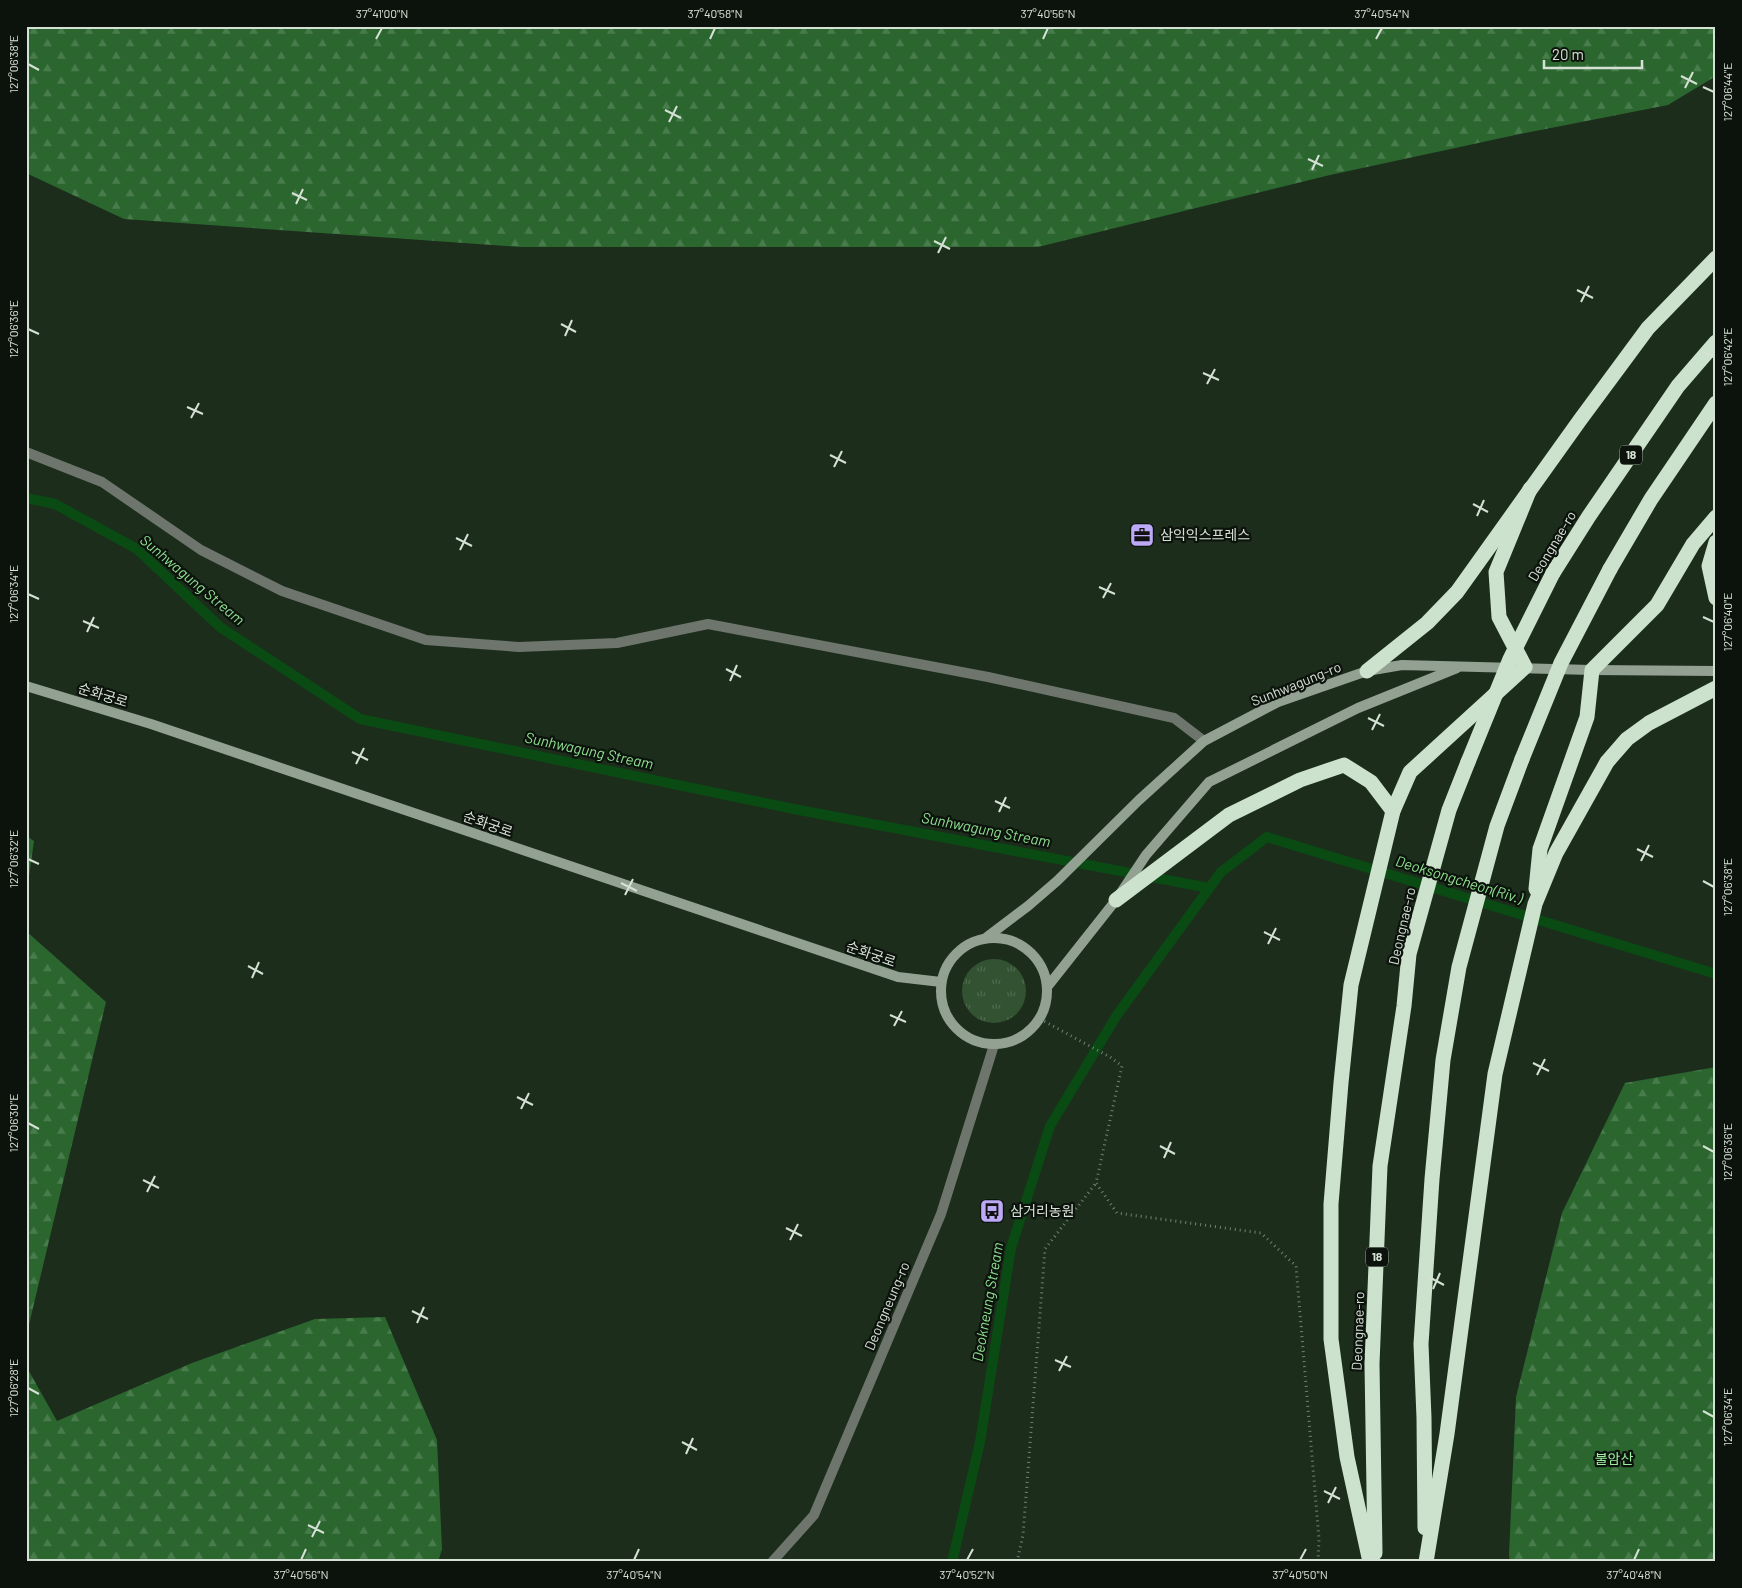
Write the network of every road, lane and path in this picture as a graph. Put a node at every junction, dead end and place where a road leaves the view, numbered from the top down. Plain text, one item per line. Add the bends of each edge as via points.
1 (1716, 258) edge
2 (1716, 342) edge
3 (1716, 403) edge
4 (26, 452) edge
5 (1530, 489) junction
6 (1716, 516) edge
7 (1716, 542) edge
8 (1716, 598) edge
9 (1461, 666) junction
10 (1525, 667) junction
11 (1592, 670) junction
12 (1367, 671) junction
13 (1716, 671) edge
14 (26, 686) edge
15 (1716, 688) edge
16 (1204, 741) junction
17 (1393, 811) junction
18 (1116, 900) junction
19 (1535, 904) junction
20 (987, 937) junction
21 (941, 982) junction
22 (1048, 986) junction
23 (1040, 1019) junction
24 (994, 1044) junction
25 (1096, 1183) junction
26 (772, 1562) edge
27 (1017, 1562) edge
28 (1318, 1562) edge
29 (1370, 1562) edge
30 (1375, 1562) edge
31 (1426, 1562) edge

1 - 5 highway via 1648,328
2 - 30 highway, Deongnae-ro / 18, bridge via 1678,386 1553,573 1510,660 1449,810 1409,954 1380,1166 1372,1364
3 - 31 highway, bridge via 1651,500 1610,569 1561,663 1496,826 1459,967 1443,1060 1421,1344
4 - 16 street via 102,482 201,550 282,591 426,640 519,647 617,643 708,624 988,677 1174,718
5 - 10 highway via 1496,572 1498,617
5 - 12 highway via 1457,592 1427,623
6 - 11 highway via 1692,544 1657,604
7 - 8 highway via 1709,566
9 - 10 street, Sunhwagung-ro
9 - 12 street, Sunhwagung-ro via 1402,665
9 - 18 street, Sunhwagung-ro via 1358,708 1209,782 1146,855
10 - 11 street, Sunhwagung-ro
10 - 17 highway via 1410,772
11 - 13 street, Sunhwagung-ro
11 - 19 highway via 1587,717 1540,849
12 - 16 street, Sunhwagung-ro via 1278,702
14 - 21 street, 순화궁로 via 151,724 898,977
15 - 19 highway via 1649,722 1627,739 1607,762 1556,853
16 - 20 street, Sunhwagung-ro via 1057,881
17 - 18 highway via 1371,782 1344,765 1300,780 1229,815
17 - 29 highway via 1350,985 1331,1204 1331,1339 1348,1457
18 - 22 street
19 - 31 highway via 1495,1074 1447,1434
20 - 21 street via 971,942 957,952 946,966
20 - 22 street via 1004,938 1034,954
21 - 24 street via 941,1001 948,1018 960,1032 977,1043
22 - 23 street via 1047,1003
23 - 24 street via 1029,1032 1013,1041
23 - 25 path via 1122,1066
24 - 26 street, Deongneung-ro via 940,1214 814,1515
25 - 27 path via 1046,1249
25 - 28 path via 1117,1212 1261,1233 1296,1266 1319,1538

